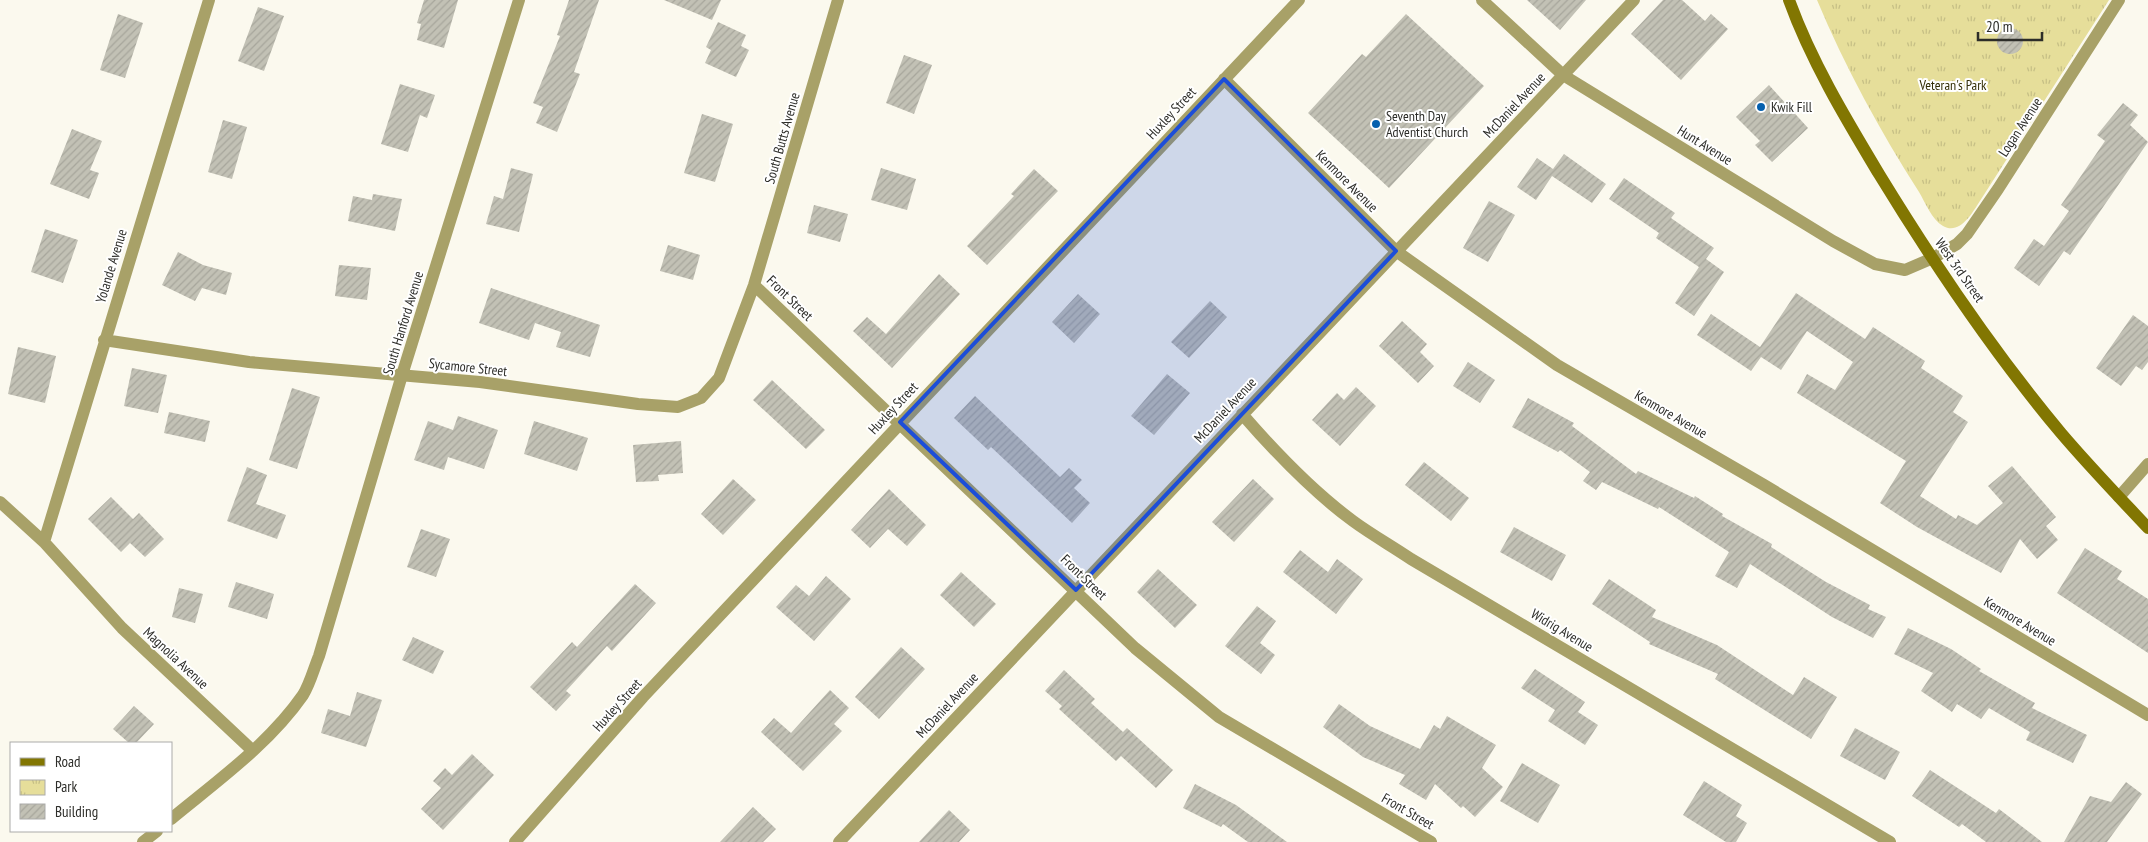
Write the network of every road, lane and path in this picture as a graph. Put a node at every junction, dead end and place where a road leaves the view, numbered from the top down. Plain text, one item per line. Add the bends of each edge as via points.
1 (209, 0) edge
2 (519, 0) edge
3 (838, 0) edge
4 (1299, 0) edge
5 (1482, 0) edge
6 (1634, 0) edge
7 (1789, 0) edge
8 (2119, 0) edge
9 (1563, 75) junction
10 (1224, 79) junction
11 (1396, 251) junction
12 (1933, 258) junction
13 (754, 285) junction
14 (104, 340) junction
15 (402, 376) junction
16 (1242, 414) junction
17 (900, 422) junction
18 (2148, 464) edge
19 (2119, 497) junction
20 (0, 502) edge
21 (2148, 528) edge
22 (44, 542) junction
23 (1076, 590) junction
24 (2148, 715) edge
25 (252, 750) junction
26 (172, 818) edge
27 (156, 832) edge
28 (143, 842) edge
29 (515, 842) edge
30 (840, 842) edge
31 (1432, 842) edge
32 (1890, 842) edge

1 - 14 street, Yolande Avenue
2 - 15 street, South Hanford Avenue
3 - 13 street, South Butts Avenue
4 - 10 street, Huxley Street
5 - 9 street, Hunt Avenue
6 - 9 street, McDaniel Avenue
7 - 12 street, West 3rd Street via 1825,78 1862,146
8 - 12 street, Logan Avenue via 1967,234
9 - 11 street, McDaniel Avenue
9 - 12 street, Hunt Avenue via 1833,242 1875,264 1905,270
10 - 11 street, Kenmore Avenue
10 - 17 street, Huxley Street
11 - 16 street, McDaniel Avenue
11 - 24 street, Kenmore Avenue via 1557,365
12 - 19 street, West 3rd Street via 2018,379
13 - 15 street, Sycamore Street via 719,378 701,398 678,407 480,382
13 - 17 street, Front Street
14 - 15 street, Sycamore Street via 249,362
14 - 22 street, Yolande Avenue
15 - 25 street, South Hanford Avenue via 319,656 304,694
16 - 23 street, McDaniel Avenue
16 - 32 street, Widrig Avenue via 1311,485 1360,525
17 - 23 street, Front Street
17 - 29 street, Huxley Street via 643,697
18 - 19 street
19 - 21 street, West 3rd Street
20 - 22 street, Magnolia Avenue
22 - 25 street, Magnolia Avenue via 122,628
23 - 30 street, McDaniel Avenue
23 - 31 street, Front Street via 1136,648 1218,717
25 - 26 street
27 - 28 street

